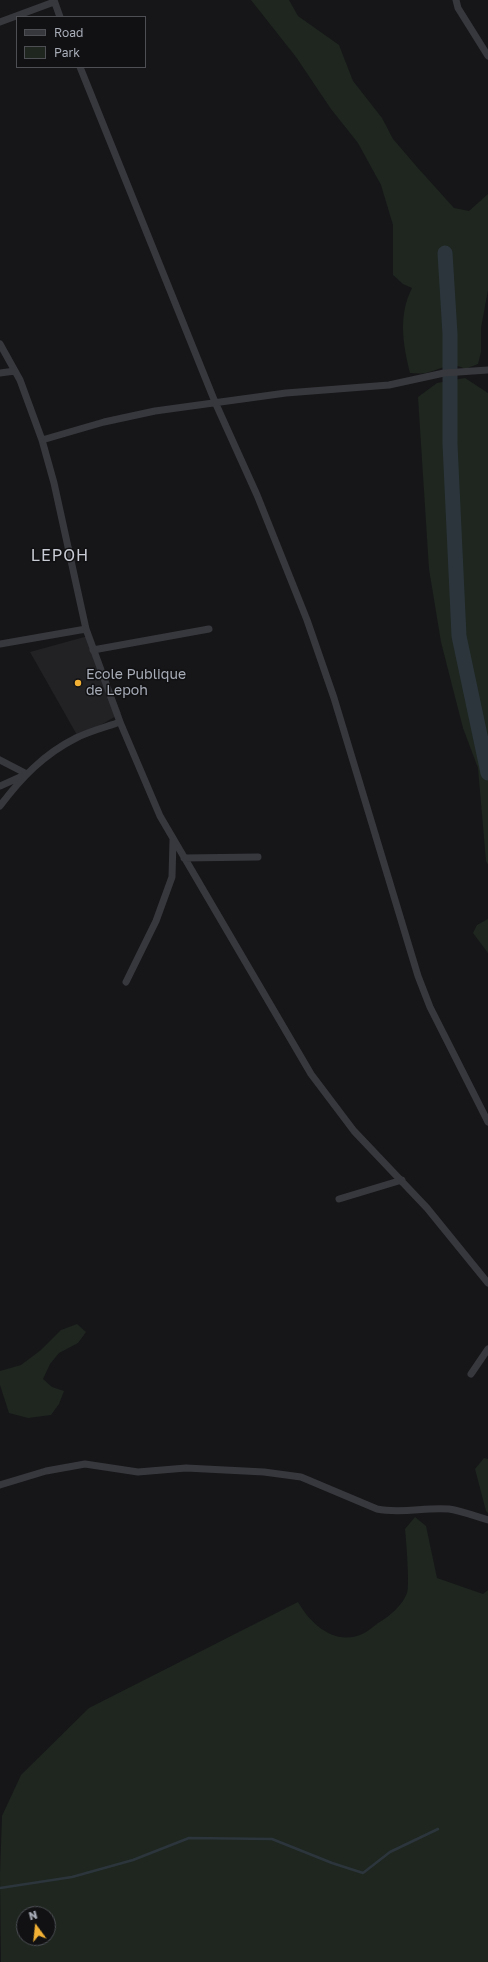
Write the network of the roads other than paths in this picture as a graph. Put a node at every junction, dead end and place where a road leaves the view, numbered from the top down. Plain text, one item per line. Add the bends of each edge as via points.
1 (456, 0) edge
2 (54, 1) edge
3 (60, 16) edge
4 (0, 22) edge
5 (488, 56) edge
6 (80, 68) edge
7 (0, 344) edge
8 (488, 370) edge
9 (15, 371) junction
10 (0, 373) edge
11 (215, 402) junction
12 (42, 440) junction
13 (86, 629) junction
14 (209, 629) dead end
15 (0, 644) edge
16 (93, 650) junction
17 (120, 722) junction
18 (0, 760) edge
19 (27, 774) junction
20 (0, 786) edge
21 (0, 806) edge
22 (173, 840) junction
23 (258, 857) dead end
24 (184, 858) junction
25 (126, 982) dead end
26 (488, 1122) edge
27 (402, 1180) junction
28 (339, 1199) dead end
29 (488, 1283) edge
30 (488, 1349) edge
31 (471, 1374) dead end
32 (0, 1485) edge
33 (488, 1520) edge

1 - 5 street via 458,8
2 - 3 street
2 - 4 street
6 - 11 street
7 - 9 street
8 - 11 street via 444,373 389,385 286,393
9 - 10 street
9 - 12 street via 34,414
11 - 12 street via 130,415
11 - 26 street via 257,495 307,620 334,698 418,976 430,1007
12 - 13 street
13 - 15 street
13 - 16 street
14 - 16 street
16 - 17 street
17 - 19 street via 78,737 62,746
17 - 22 street via 153,802
18 - 19 street
19 - 20 street
19 - 21 street
22 - 24 street
22 - 25 street via 172,877 156,921
23 - 24 street
24 - 27 street via 311,1074 354,1131
27 - 28 street
27 - 29 street via 428,1208
30 - 31 street
32 - 33 street via 46,1471 85,1464 138,1472 186,1468 264,1472 301,1477 390,1512 448,1509

